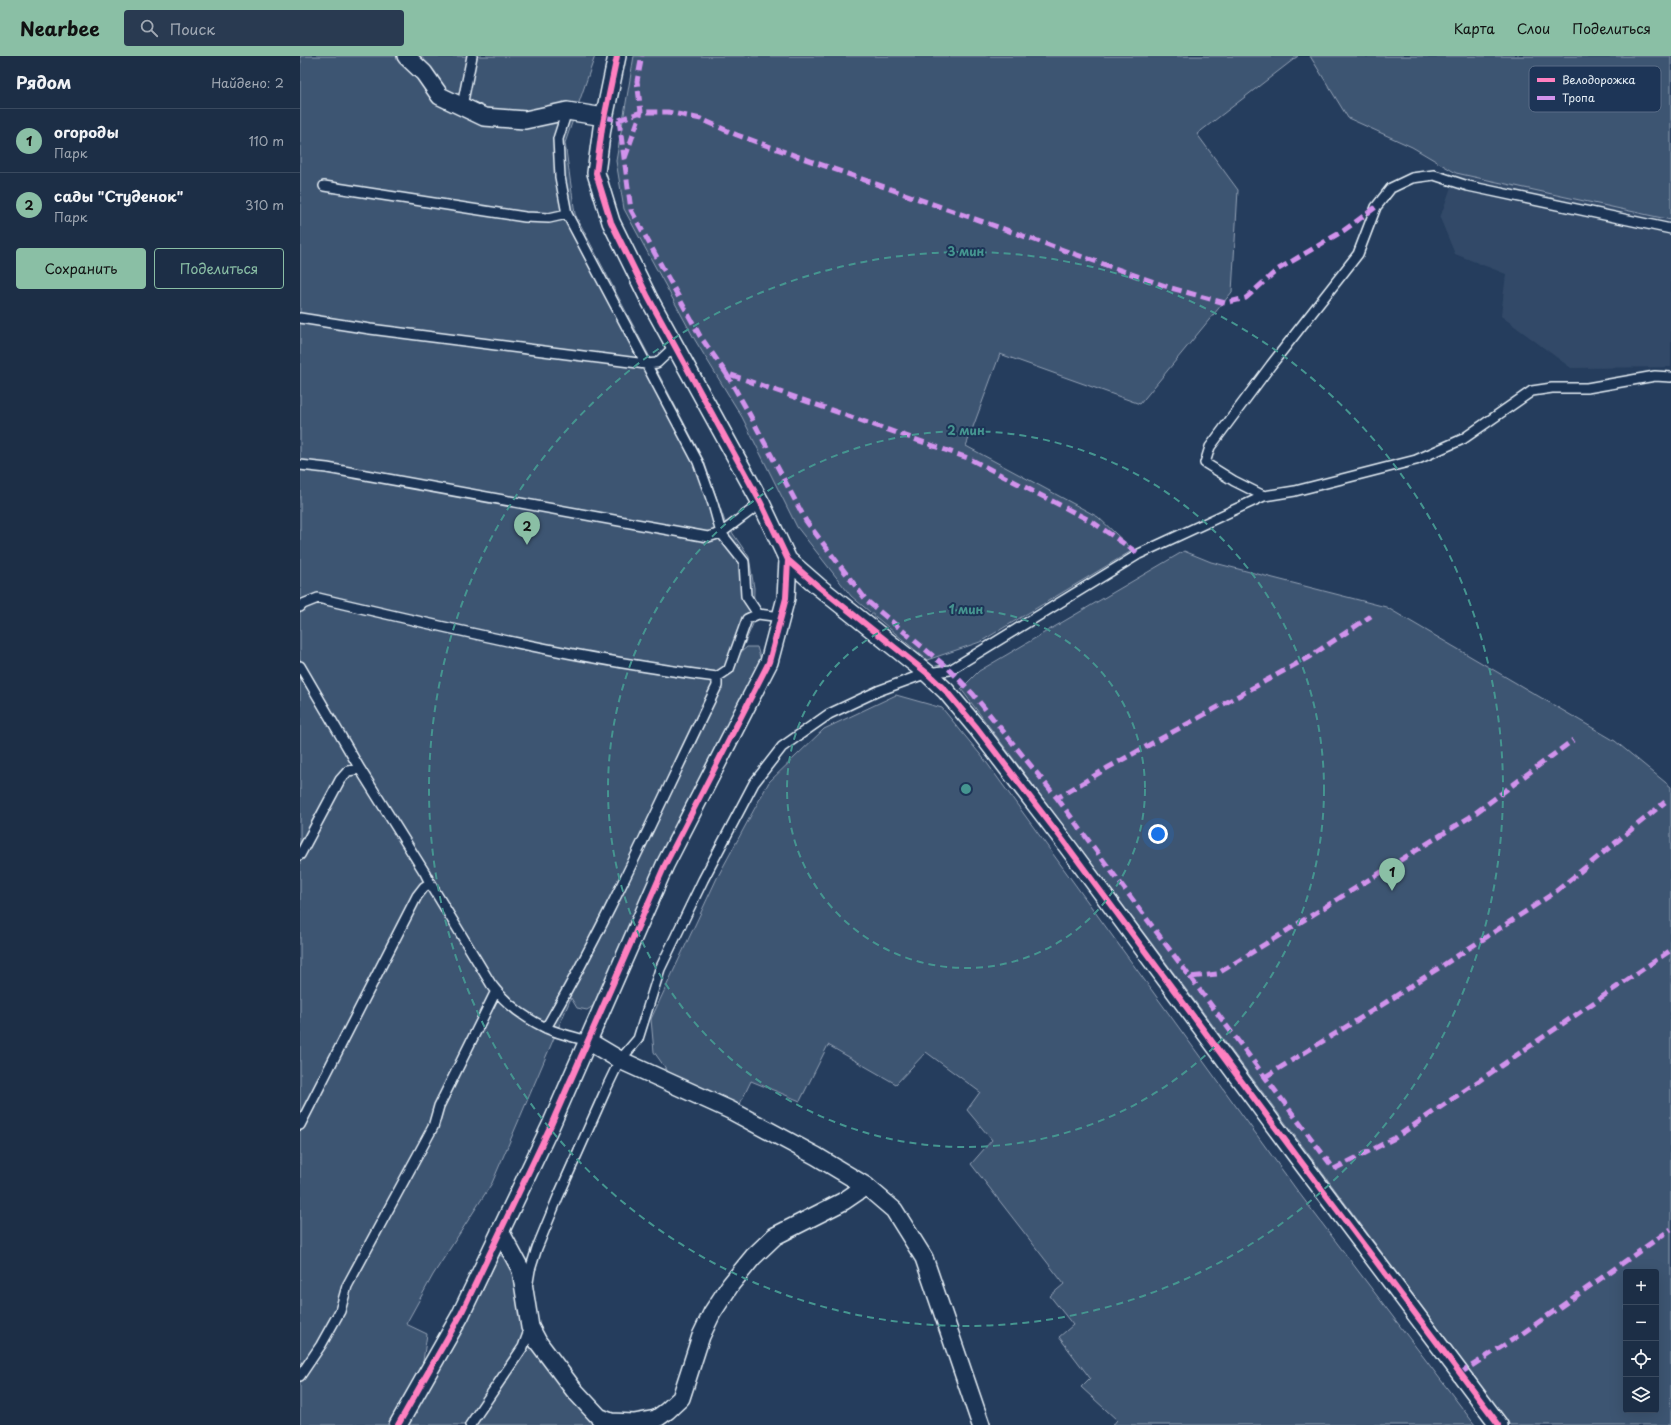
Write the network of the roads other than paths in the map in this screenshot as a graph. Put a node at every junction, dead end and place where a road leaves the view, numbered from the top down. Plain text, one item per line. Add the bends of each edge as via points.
1 (406, 56) edge
2 (424, 56) edge
3 (472, 56) edge
4 (617, 56) edge
5 (424, 73) junction
6 (462, 106) junction
7 (567, 111) junction
8 (604, 117) junction
9 (324, 186) dead end
10 (566, 214) junction
11 (1671, 229) edge
12 (300, 318) edge
13 (675, 346) junction
14 (646, 364) junction
15 (1671, 377) edge
16 (300, 465) edge
17 (1264, 496) junction
18 (761, 503) junction
19 (721, 533) junction
20 (788, 560) junction
21 (300, 607) edge
22 (758, 614) junction
23 (781, 617) junction
24 (300, 666) edge
25 (928, 673) junction
26 (717, 678) junction
27 (360, 769) junction
28 (300, 855) edge
29 (430, 883) junction
30 (496, 991) junction
31 (546, 1028) junction
32 (588, 1041) junction
33 (620, 1060) junction
34 (300, 1125) edge
35 (866, 1186) junction
36 (500, 1231) junction
37 (526, 1298) junction
38 (530, 1328) junction
39 (300, 1376) edge
40 (604, 1421) edge
41 (398, 1425) edge
42 (470, 1425) edge
43 (981, 1425) edge
44 (1499, 1425) edge

1 - 5 street
2 - 5 street
3 - 6 lane
4 - 8 street
5 - 6 street via 440,96
6 - 7 street via 484,117 525,120
7 - 8 street
7 - 10 lane via 558,139 560,177
8 - 13 street via 596,174 612,222
9 - 10 lane via 525,217 549,218
10 - 14 lane
11 - 17 lane via 1468,186 1434,175 1412,178 1391,188 1376,207 1358,254 1210,448 1205,463
12 - 14 lane
13 - 14 lane via 657,363
13 - 18 street
14 - 19 lane via 698,462
15 - 17 lane via 1655,376 1588,388 1552,388 1532,392 1463,439 1416,460 1294,491
16 - 19 lane via 708,537
17 - 25 lane via 1139,554 950,670
18 - 19 lane
18 - 20 street
19 - 22 lane via 744,562 746,596
20 - 23 street via 786,598
20 - 25 street
21 - 26 lane via 318,598 584,657
22 - 23 lane
22 - 26 lane via 747,619 729,669
23 - 32 street via 769,662 665,865
24 - 27 lane
25 - 33 lane via 878,691 829,714 782,747 754,783 703,880 660,969 638,1039
25 - 44 street via 946,691 1060,835 1314,1180
26 - 31 lane via 717,686 608,913
27 - 28 lane via 348,772 340,780
27 - 29 lane
29 - 30 lane
29 - 34 lane via 417,896
30 - 31 lane via 516,1010
30 - 39 lane via 439,1106 433,1128 347,1286 340,1311
31 - 32 lane
32 - 33 street
32 - 36 street via 552,1125
33 - 35 street via 730,1110
33 - 37 lane via 540,1241 530,1270
35 - 40 street via 844,1201 775,1236 753,1257 712,1313 701,1336 681,1398 667,1412 656,1419 634,1424
35 - 43 street via 894,1210 924,1258
36 - 37 street via 521,1270
36 - 41 street via 460,1316
37 - 38 street
38 - 40 street via 574,1390
38 - 42 lane via 523,1347

